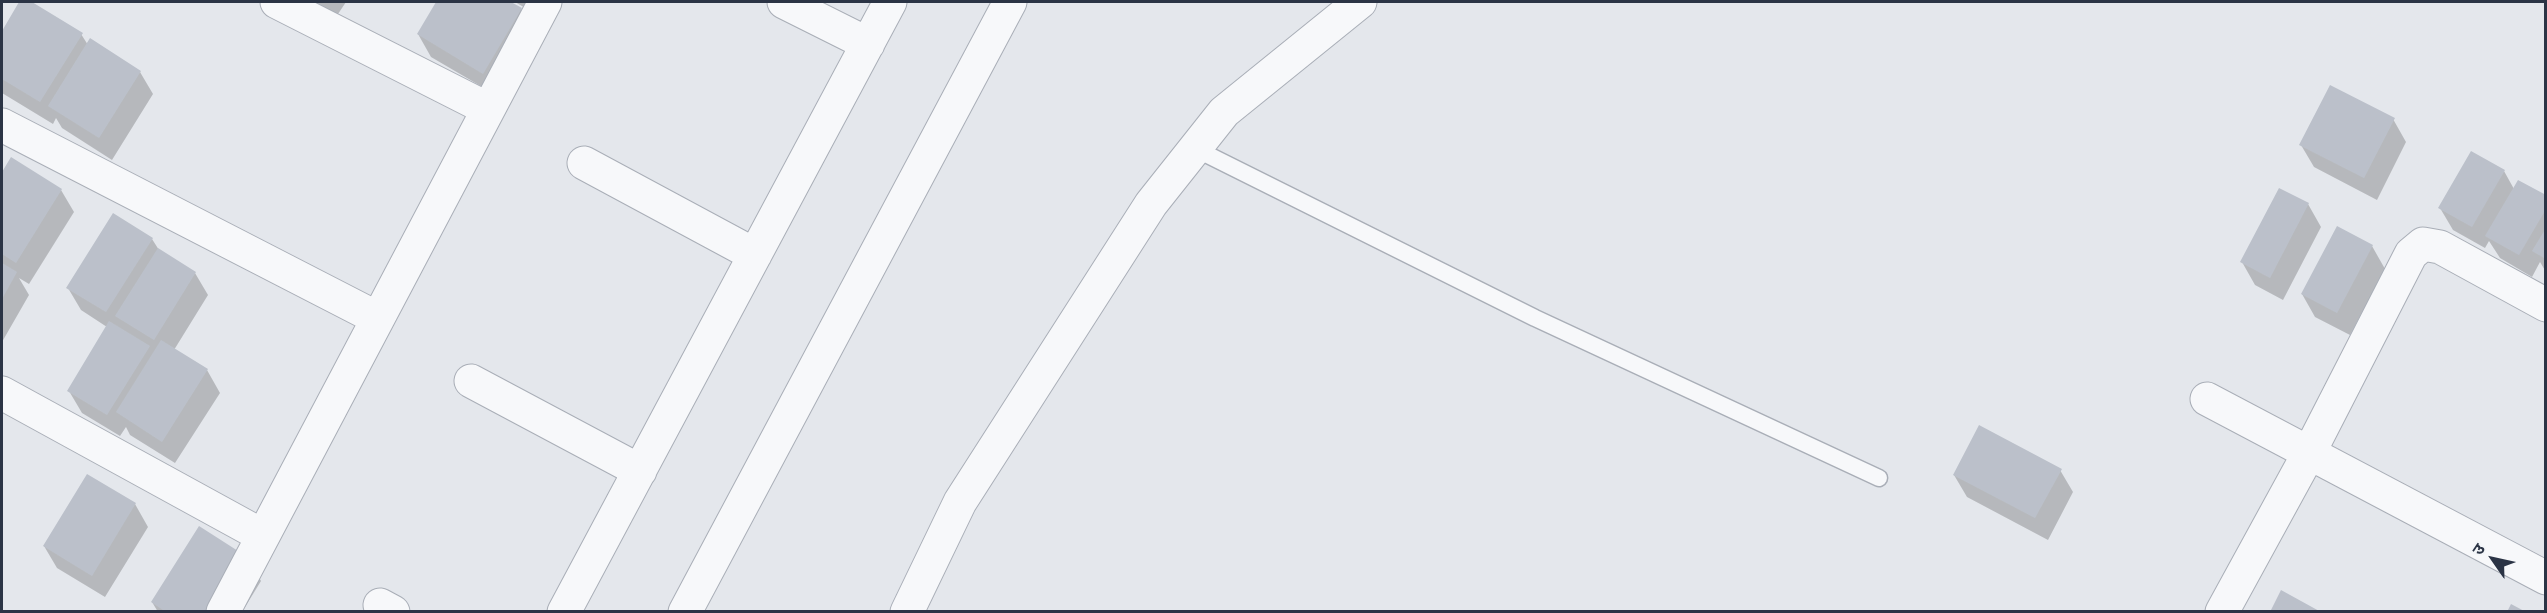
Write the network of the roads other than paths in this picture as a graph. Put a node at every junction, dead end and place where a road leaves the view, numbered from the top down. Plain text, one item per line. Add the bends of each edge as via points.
1 (277, 2) edge
2 (545, 2) edge
3 (784, 2) edge
4 (890, 2) edge
5 (1010, 2) edge
6 (1360, 2) edge
7 (868, 44) junction
8 (488, 109) junction
9 (2, 125) edge
10 (1194, 148) junction
11 (584, 163) dead end
12 (755, 255) junction
13 (2546, 305) edge
14 (377, 318) junction
15 (471, 381) dead end
16 (2, 393) edge
17 (2207, 399) dead end
18 (2309, 453) junction
19 (640, 471) junction
20 (1880, 478) dead end
21 (263, 536) junction
22 (2546, 578) edge
23 (223, 612) edge
24 (564, 612) edge
25 (685, 612) edge
26 (907, 612) edge
27 (2222, 612) edge

1 - 8 street
2 - 8 street
3 - 7 street
4 - 7 street
5 - 25 street
6 - 10 street via 1224,112
7 - 12 street
8 - 14 street
9 - 14 street
10 - 20 lane via 1535,318
10 - 26 street via 1151,204 960,502
11 - 12 street
12 - 19 street
13 - 18 street via 2440,247 2423,244 2411,255
14 - 21 street
15 - 19 street
16 - 21 street
17 - 18 street
18 - 22 street
18 - 27 street
19 - 24 street
21 - 23 street

